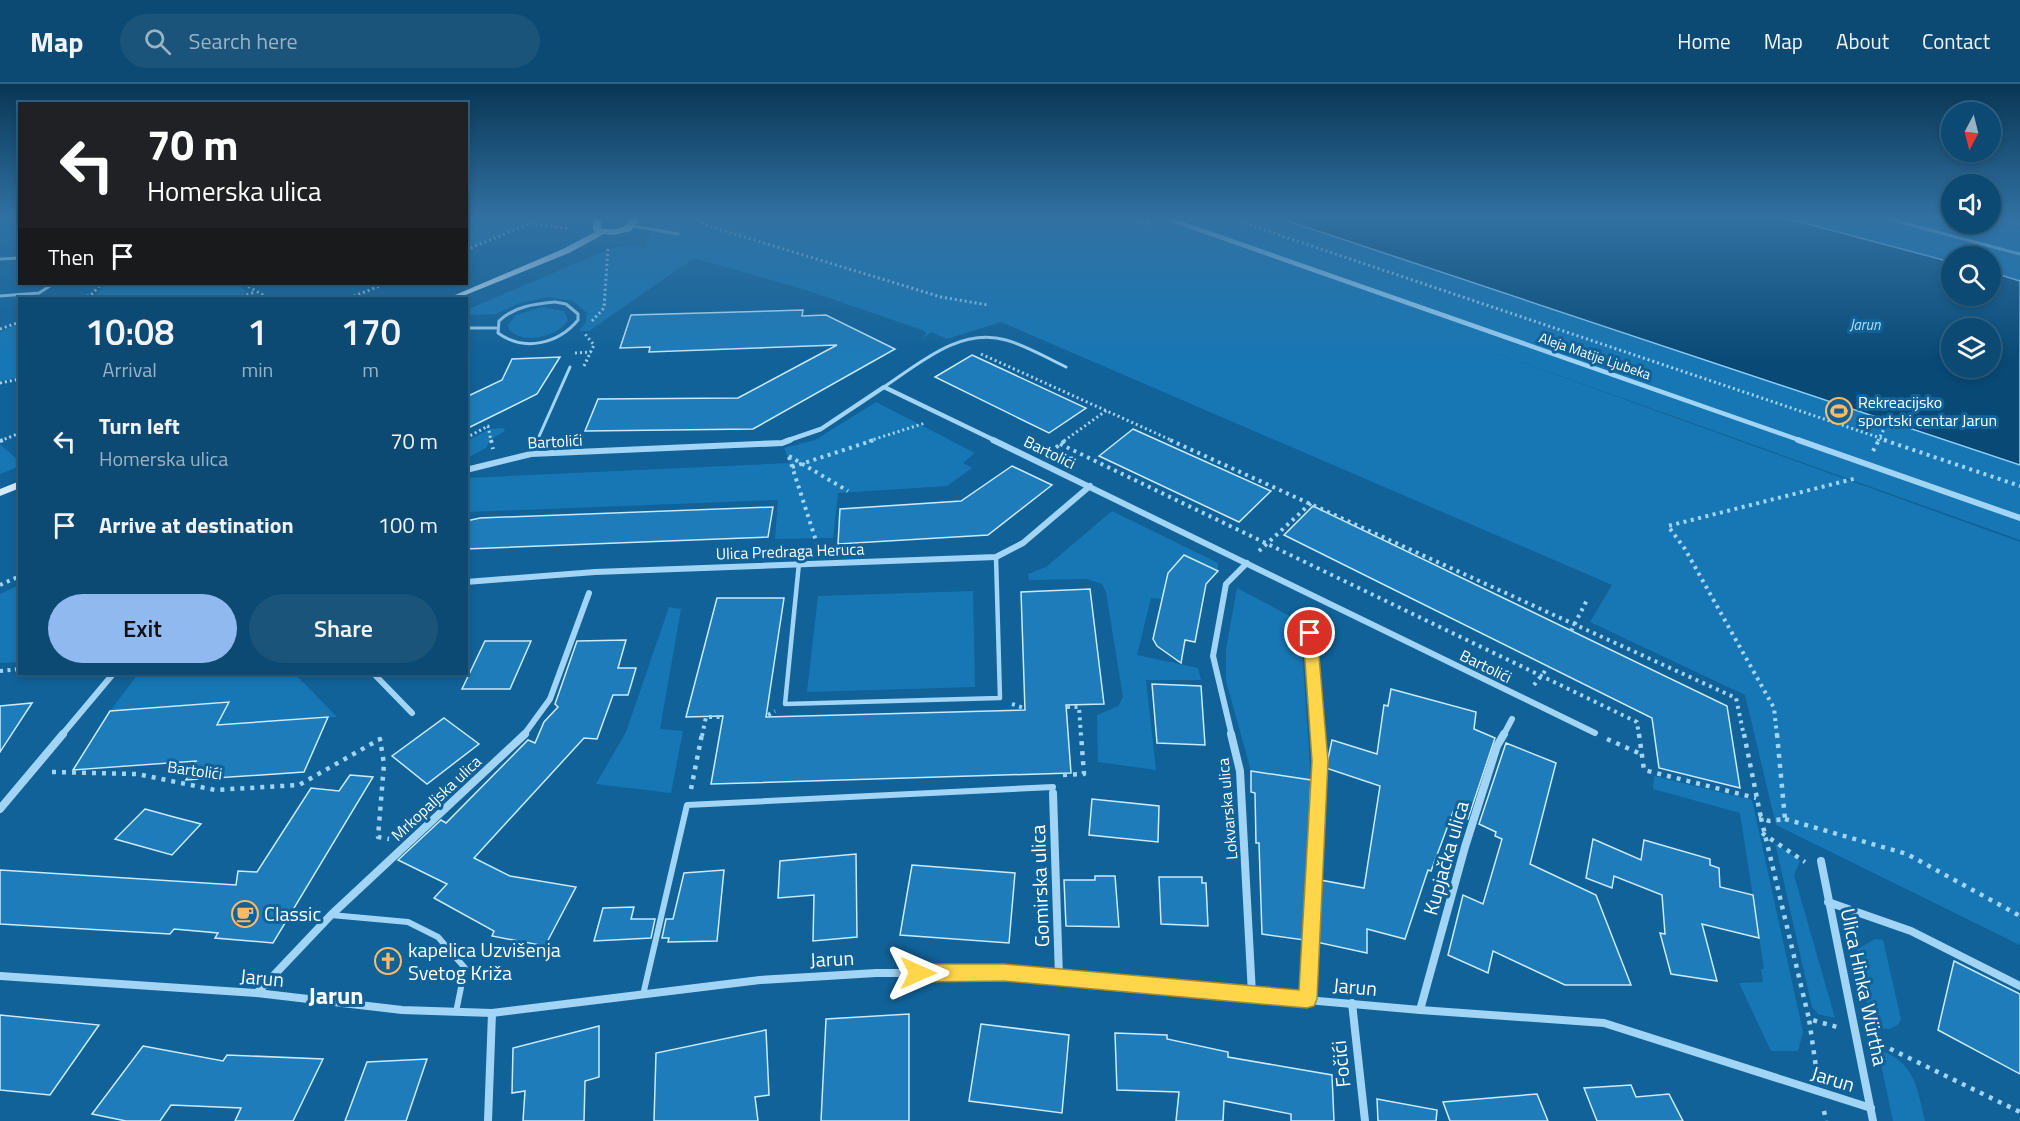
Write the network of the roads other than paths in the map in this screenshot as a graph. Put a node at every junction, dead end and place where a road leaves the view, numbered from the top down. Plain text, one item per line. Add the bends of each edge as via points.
1 (529, 265) edge
2 (1301, 265) edge
3 (51, 285) edge
4 (0, 296) edge
5 (454, 297) edge
6 (468, 328) edge
7 (496, 328) junction
8 (570, 366) dead end
9 (1066, 367) dead end
10 (884, 387) junction
11 (531, 454) junction
12 (468, 469) edge
13 (18, 485) edge
14 (1090, 486) junction
15 (0, 493) edge
16 (2020, 518) edge
17 (996, 557) junction
18 (799, 563) junction
19 (1247, 563) junction
20 (468, 582) edge
21 (589, 593) dead end
22 (1310, 633) dead end
23 (112, 675) edge
24 (375, 675) edge
25 (412, 713) dead end
26 (1512, 719) dead end
27 (1595, 733) road end
28 (1053, 790) joint
29 (0, 809) edge
30 (1821, 861) dead end
31 (1828, 902) junction
32 (331, 915) junction
33 (0, 976) edge
34 (1059, 977) junction
35 (2020, 986) edge
36 (257, 993) junction
37 (1252, 994) junction
38 (643, 995) junction
39 (1307, 999) junction
40 (1352, 1004) junction
41 (1420, 1010) junction
42 (456, 1012) junction
43 (492, 1013) junction
44 (1871, 1108) junction
45 (488, 1121) edge
46 (1365, 1121) edge
47 (1873, 1121) edge

1 - 5 street
2 - 16 street, Aleja Matije Ljubeka
3 - 4 lane via 39,293
6 - 7 lane
7 - 7 lane via 510,342 545,341 574,327 578,314 566,304 535,303 506,314
8 - 11 lane
9 - 10 lane via 1005,340 979,337 953,344
10 - 11 street, Bartolići via 821,429 782,443
10 - 14 street, Bartolići
11 - 12 street, Bartolići
13 - 15 street
14 - 17 street, Ulica Predraga Heruca via 1023,543
14 - 19 street, Bartolići
17 - 18 street, Ulica Predraga Heruca
17 - 18 lane via 1000,698 785,704
18 - 20 street, Ulica Predraga Heruca
19 - 27 street, Bartolići
19 - 37 street, Lokvarska ulica via 1226,584 1213,656 1240,771
21 - 32 street, Mrkopaljska ulica via 550,699 528,731
22 - 39 street via 1320,761
23 - 29 street
24 - 25 street
26 - 41 street, Kupjačka ulica via 1497,746 1465,847
28 - 34 street, Gomirska ulica
28 - 38 lane via 687,805
30 - 31 street, Ulica Hinka Würtha
31 - 35 street via 1911,931
31 - 44 street, Ulica Hinka Würtha
32 - 36 street, Mrkopaljska ulica
32 - 42 lane via 408,922 438,937 465,968
33 - 36 street, Jarun
34 - 37 street, Jarun
34 - 38 street, Jarun via 876,973 760,980
36 - 42 street, Jarun via 402,1010
37 - 39 street, Jarun
38 - 43 street, Jarun
39 - 40 street, Jarun
40 - 41 street, Jarun
40 - 46 street, Fočići
41 - 44 street, Jarun via 1604,1023
42 - 43 street, Jarun
43 - 45 street
44 - 47 street, Ulica Hinka Würtha

